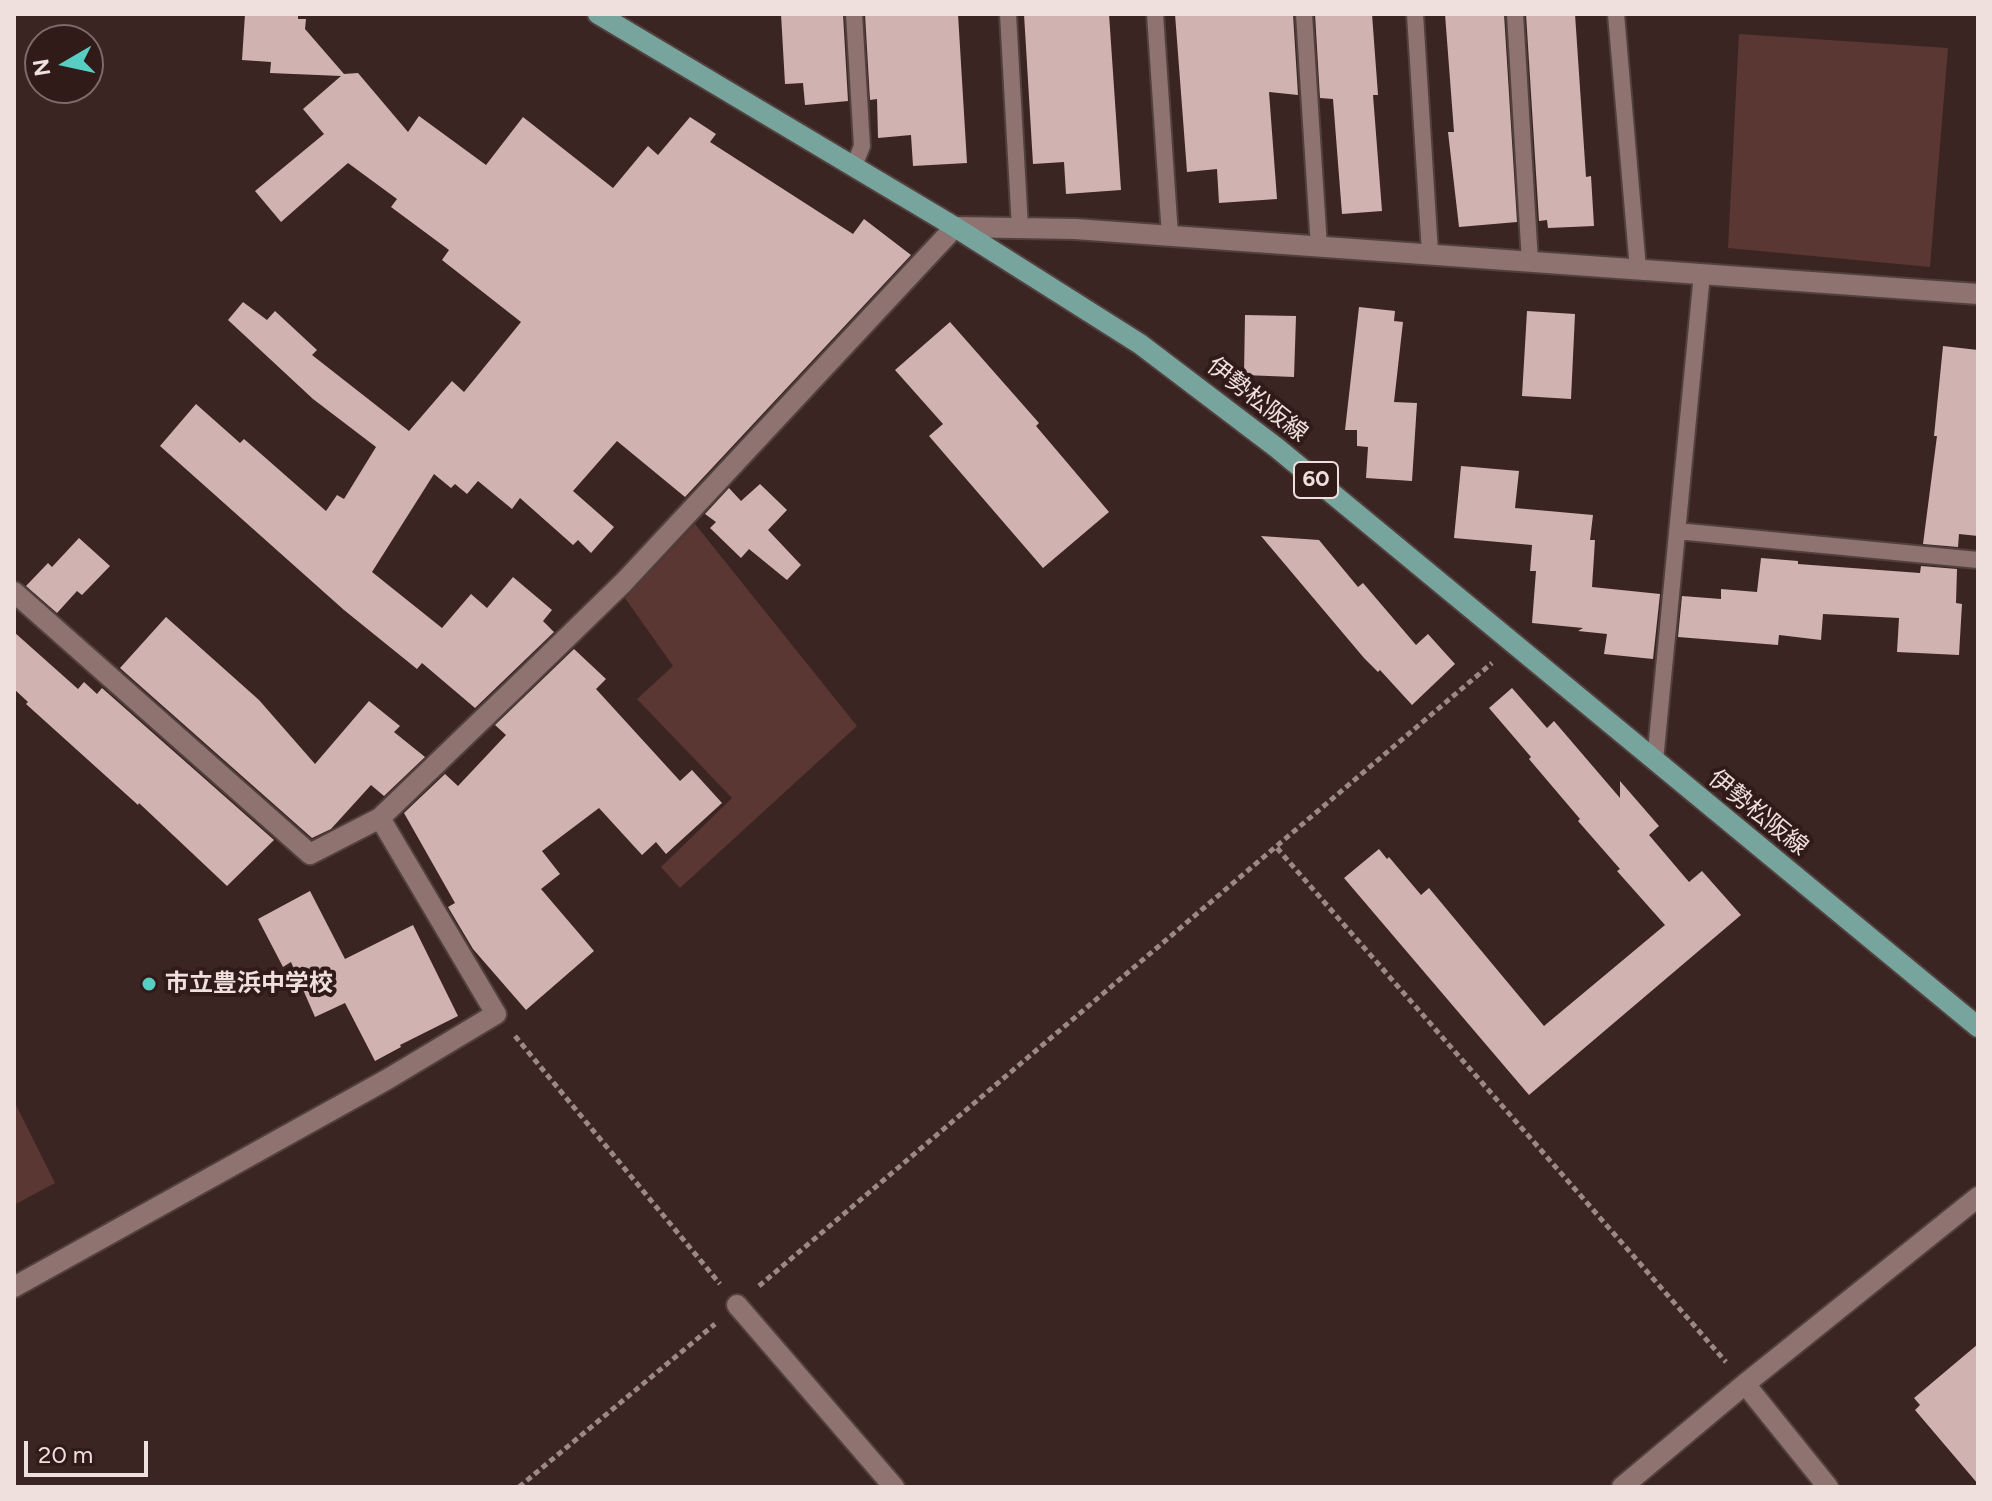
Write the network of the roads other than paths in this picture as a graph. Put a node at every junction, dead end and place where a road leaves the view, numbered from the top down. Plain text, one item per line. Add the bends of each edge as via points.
1 (598, 14) edge
2 (854, 14) edge
3 (1008, 14) edge
4 (1155, 14) edge
5 (1304, 14) edge
6 (1415, 14) edge
7 (1515, 14) edge
8 (1616, 14) edge
9 (854, 166) junction
10 (955, 227) junction
11 (1020, 228) junction
12 (1170, 236) junction
13 (1319, 247) junction
14 (1430, 253) junction
15 (1530, 262) junction
16 (1638, 269) junction
17 (1702, 274) junction
18 (1978, 294) edge
19 (1677, 531) junction
20 (1978, 560) edge
21 (14, 592) edge
22 (1655, 761) junction
23 (380, 818) junction
24 (1978, 1027) edge
25 (1978, 1197) edge
26 (14, 1287) edge
27 (737, 1305) road end
28 (1745, 1384) junction
29 (894, 1487) edge
30 (1622, 1487) edge
31 (1828, 1487) edge

1 - 9 main road, 伊勢松阪線 / 60
2 - 9 lane via 862,146
3 - 11 lane
4 - 12 lane
5 - 13 lane
6 - 14 lane
7 - 15 lane
8 - 16 lane
9 - 10 main road, 伊勢松阪線 / 60
10 - 11 street
10 - 22 main road, 伊勢松阪線 / 60 via 1140,344 1277,448
10 - 23 street via 624,582
11 - 12 street
12 - 13 street
13 - 14 street
14 - 15 street
15 - 16 street
16 - 17 street
17 - 18 street
17 - 19 lane
19 - 20 lane
19 - 22 lane
21 - 23 street via 310,854
22 - 24 main road, 伊勢松阪線 / 60
23 - 26 street via 496,1014
25 - 28 street
27 - 29 street
28 - 30 street
28 - 31 street

